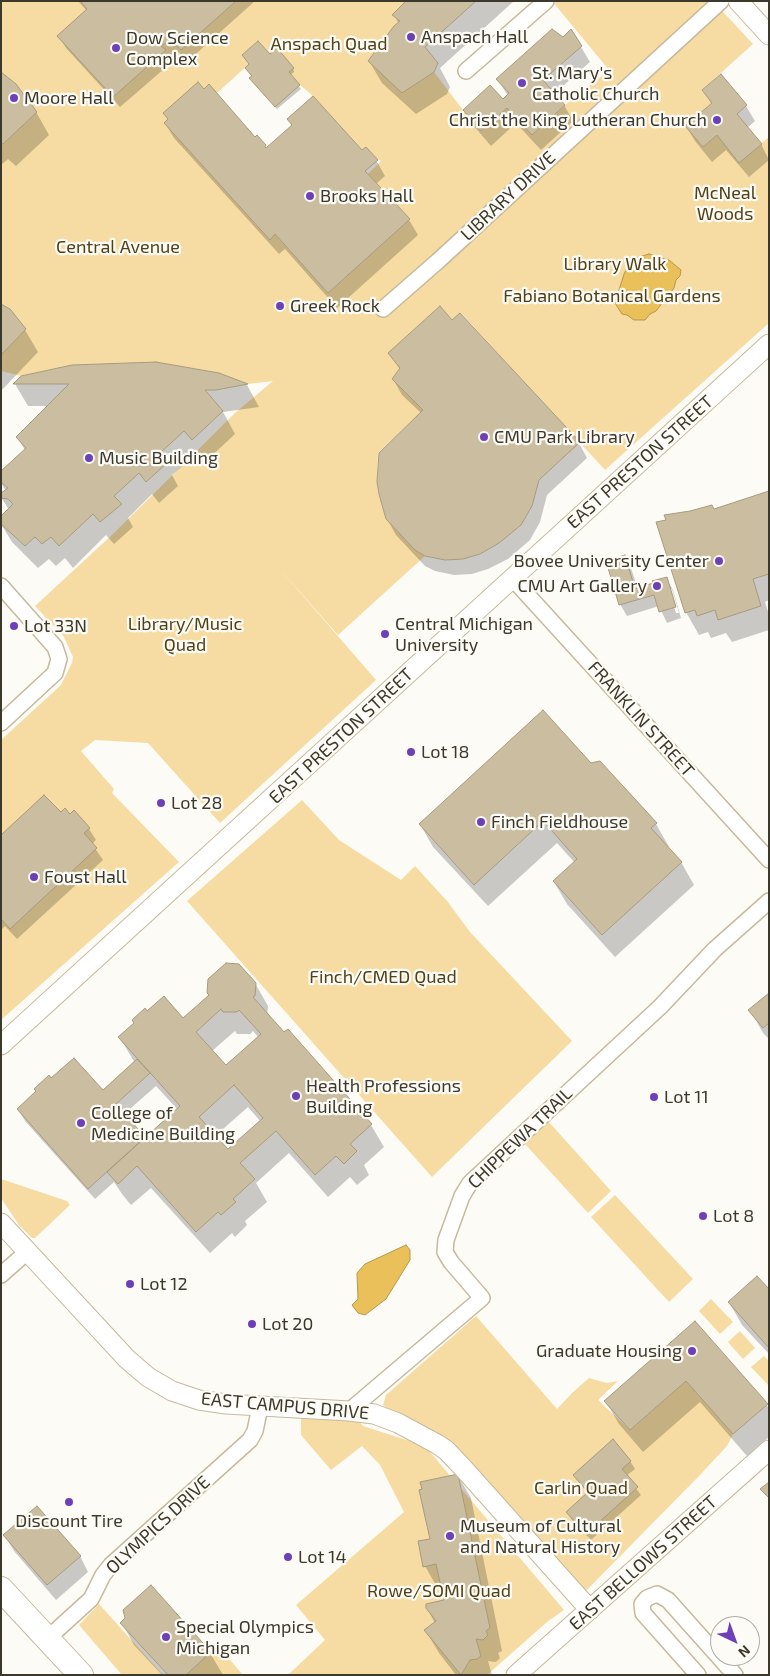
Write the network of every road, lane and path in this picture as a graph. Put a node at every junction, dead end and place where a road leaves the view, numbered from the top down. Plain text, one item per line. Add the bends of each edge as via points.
1 (546, 1) edge
2 (721, 1) edge
3 (738, 1) edge
4 (769, 35) edge
5 (466, 71) dead end
6 (383, 309) dead end
7 (769, 344) edge
8 (513, 579) junction
9 (1, 586) edge
10 (1, 723) edge
11 (769, 860) edge
12 (769, 901) edge
13 (1, 1045) edge
14 (1, 1223) edge
15 (27, 1252) junction
16 (1, 1275) edge
17 (260, 1407) junction
18 (349, 1411) junction
19 (769, 1450) edge
20 (1, 1588) edge
21 (590, 1610) junction
22 (47, 1639) junction
23 (81, 1675) edge
24 (516, 1675) edge
25 (698, 1675) edge
26 (735, 1675) edge

1 - 5 street
2 - 6 street, LIBRARY DRIVE
3 - 4 street
7 - 8 street, EAST PRESTON STREET
8 - 11 street, FRANKLIN STREET
8 - 13 street, EAST PRESTON STREET
9 - 10 street via 55,647 59,659 55,673
12 - 18 street, CHIPPEWA TRAIL via 470,1183 446,1240 445,1252 482,1298
14 - 15 street, EAST CAMPUS DRIVE
15 - 16 street
15 - 17 street, EAST CAMPUS DRIVE via 113,1345 148,1377 172,1391 199,1400
17 - 18 street, EAST CAMPUS DRIVE
17 - 22 street, OLYMPICS DRIVE via 250,1440 111,1565 91,1599
18 - 21 street, EAST CAMPUS DRIVE via 383,1417 446,1450
19 - 21 street, EAST BELLOWS STREET
20 - 22 main road
21 - 24 street, EAST BELLOWS STREET
22 - 23 main road
25 - 26 street via 643,1613 642,1604 647,1598 657,1594 668,1600

